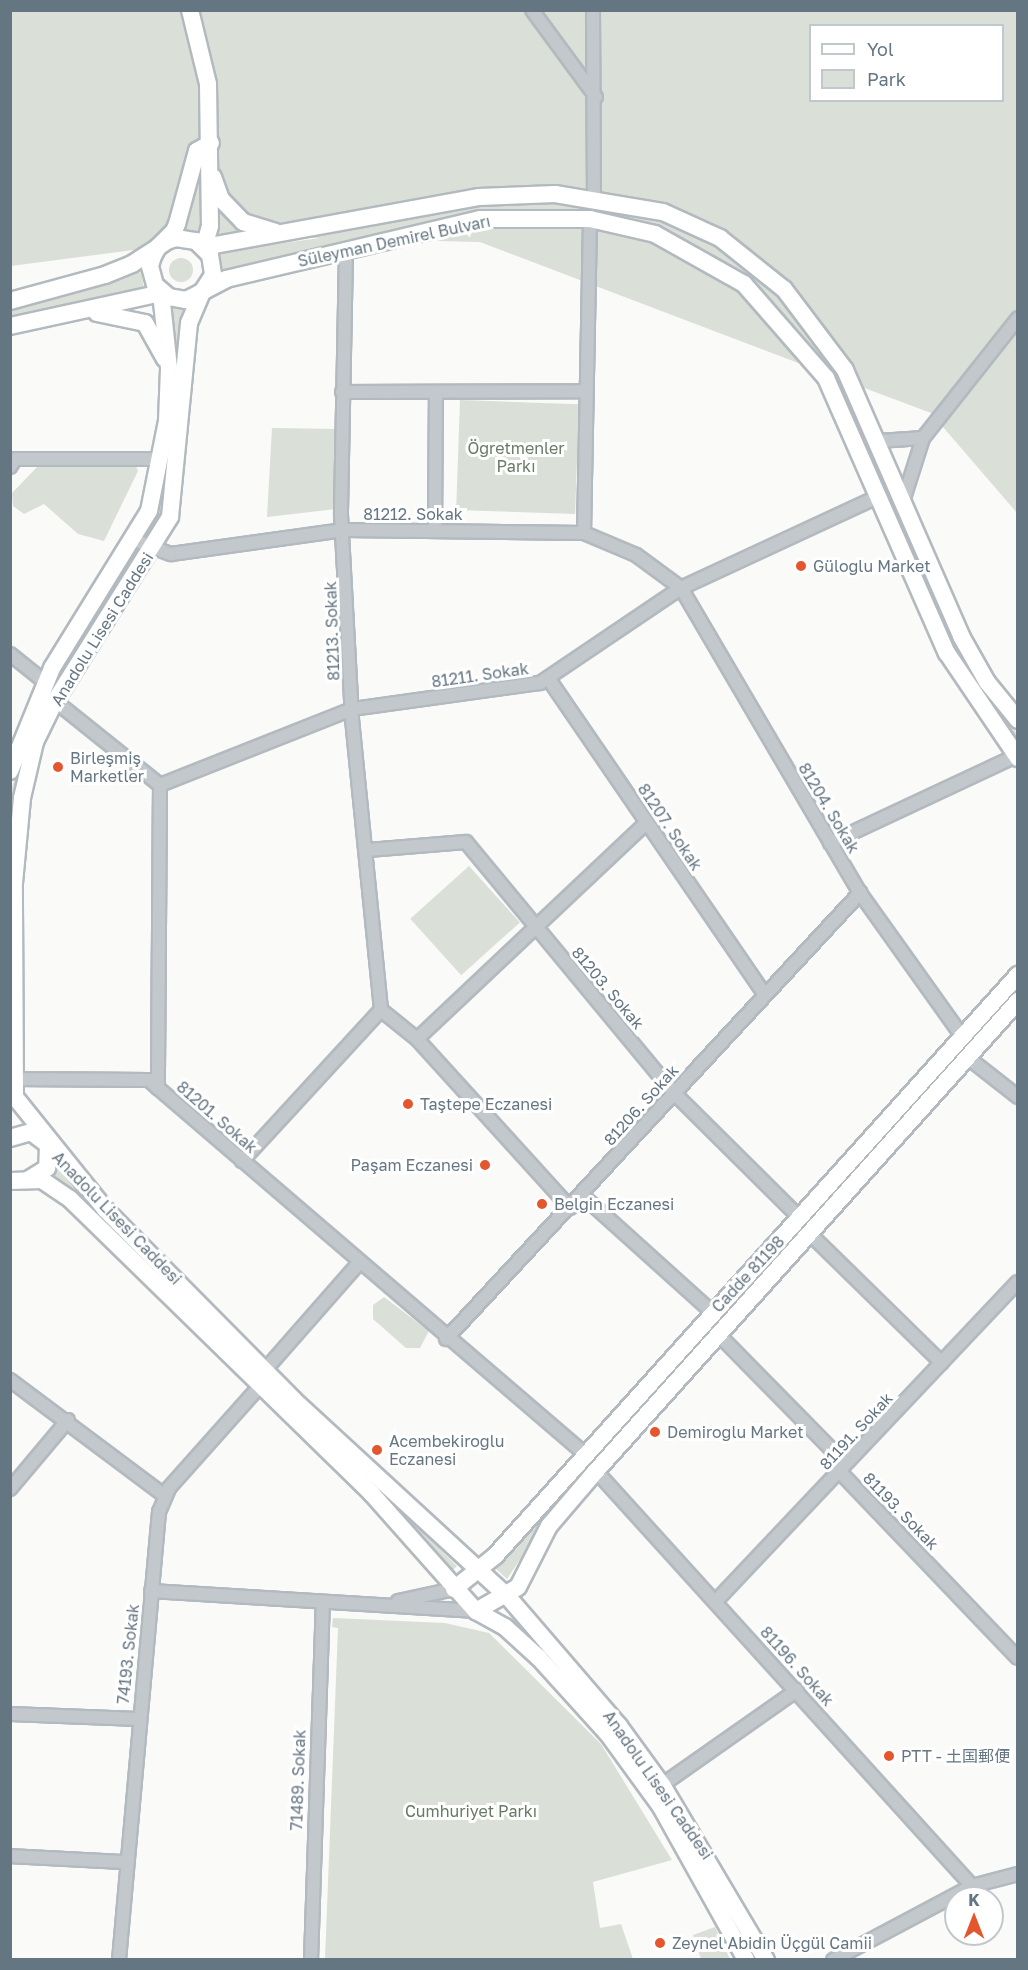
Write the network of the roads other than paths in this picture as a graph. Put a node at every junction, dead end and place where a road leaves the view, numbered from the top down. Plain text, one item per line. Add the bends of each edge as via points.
1 (190, 10) edge
2 (532, 10) edge
3 (593, 10) edge
4 (596, 97) junction
5 (211, 143) junction
6 (209, 168) junction
7 (594, 198) junction
8 (590, 219) junction
9 (279, 233) junction
10 (158, 247) junction
11 (204, 247) junction
12 (346, 250) junction
13 (202, 292) junction
14 (161, 293) junction
15 (10, 302) edge
16 (75, 312) junction
17 (1017, 318) edge
18 (10, 326) edge
19 (169, 368) junction
20 (586, 391) junction
21 (342, 392) junction
22 (436, 393) junction
23 (923, 438) junction
24 (879, 441) junction
25 (162, 459) junction
26 (10, 467) edge
27 (879, 496) junction
28 (904, 498) junction
29 (345, 530) junction
30 (435, 530) junction
31 (584, 533) junction
32 (134, 540) junction
33 (153, 547) junction
34 (681, 588) junction
35 (10, 654) edge
36 (548, 678) junction
37 (45, 682) junction
38 (55, 701) junction
39 (352, 709) junction
40 (1017, 720) edge
41 (1016, 757) edge
42 (10, 771) edge
43 (160, 785) junction
44 (646, 823) junction
45 (830, 843) junction
46 (368, 850) junction
47 (860, 893) junction
48 (536, 927) junction
49 (1017, 975) edge
50 (765, 995) junction
51 (1017, 1001) edge
52 (381, 1010) junction
53 (962, 1036) junction
54 (417, 1038) junction
55 (967, 1057) junction
56 (13, 1079) junction
57 (158, 1088) junction
58 (673, 1092) junction
59 (1017, 1097) edge
60 (10, 1138) edge
61 (48, 1145) junction
62 (242, 1161) junction
63 (16, 1178) edge
64 (582, 1195) junction
65 (570, 1208) junction
66 (804, 1225) junction
67 (358, 1264) junction
68 (1016, 1287) edge
69 (712, 1312) junction
70 (717, 1333) junction
71 (446, 1339) junction
72 (942, 1363) junction
73 (265, 1370) junction
74 (10, 1380) edge
75 (259, 1387) junction
76 (68, 1420) junction
77 (585, 1454) junction
78 (596, 1471) junction
79 (840, 1472) junction
80 (10, 1489) edge
81 (164, 1495) junction
82 (476, 1571) junction
83 (454, 1589) junction
84 (151, 1591) junction
85 (508, 1597) junction
86 (716, 1601) junction
87 (323, 1602) junction
88 (388, 1603) junction
89 (476, 1611) junction
90 (1017, 1658) edge
91 (797, 1690) junction
92 (10, 1714) edge
93 (138, 1719) junction
94 (662, 1785) junction
95 (10, 1856) edge
96 (126, 1862) junction
97 (1017, 1874) edge
98 (972, 1886) joint
99 (944, 1901) edge
100 (119, 1959) edge
101 (311, 1959) edge
102 (746, 1959) edge
103 (766, 1959) edge
104 (834, 1959) edge

1 - 5 main road via 208,84
2 - 4 street
3 - 4 street
4 - 7 street
5 - 6 main road
5 - 10 main road via 197,151 177,224
6 - 9 main road via 221,200 243,222
6 - 11 main road via 210,226
7 - 9 main road, Süleyman Demirel Bulvarı via 479,197
7 - 24 main road, Süleyman Demirel Bulvarı via 663,212 720,238 756,264 811,318 845,370
8 - 12 main road, Süleyman Demirel Bulvarı via 480,219
8 - 20 street
8 - 27 main road, Süleyman Demirel Bulvarı via 656,234 744,284 826,378
9 - 11 main road, Süleyman Demirel Bulvarı
10 - 11 main road via 186,237
10 - 14 main road via 150,266
10 - 15 main road via 105,275
11 - 13 main road via 213,265
12 - 13 main road, Süleyman Demirel Bulvarı via 226,279
12 - 21 street, 81213. Sokak
13 - 14 main road via 186,300
13 - 33 main road, Anadolu Lisesi Caddesi via 189,323 170,517
14 - 16 main road
14 - 19 main road, Anadolu Lisesi Caddesi
16 - 18 main road
16 - 19 main road via 126,315 145,323
17 - 23 street
19 - 25 main road, Anadolu Lisesi Caddesi
20 - 22 street
20 - 31 street
21 - 22 street
21 - 29 street, 81213. Sokak
22 - 30 street
23 - 24 street
23 - 28 street
24 - 28 main road, Süleyman Demirel Bulvarı
25 - 26 street via 15,459
25 - 32 main road, Anadolu Lisesi Caddesi via 149,511
27 - 34 street, 81211. Sokak
27 - 41 main road, Süleyman Demirel Bulvarı via 947,653
28 - 40 main road, Süleyman Demirel Bulvarı via 961,636 987,682
29 - 30 street, 81212. Sokak
29 - 33 street, 81212. Sokak via 171,554
29 - 39 street, 81213. Sokak
30 - 31 street, 81212. Sokak
31 - 34 street, 81212. Sokak via 636,555
32 - 33 street, 81212. Sokak
32 - 37 main road, Anadolu Lisesi Caddesi
33 - 38 main road, Anadolu Lisesi Caddesi
34 - 36 street, 81211. Sokak
34 - 45 street, 81204. Sokak
35 - 37 street
36 - 39 street, 81211. Sokak
36 - 44 street, 81207. Sokak
37 - 42 main road, Anadolu Lisesi Caddesi
38 - 43 street
38 - 56 main road, Anadolu Lisesi Caddesi via 35,742 16,842
39 - 43 street, 81211. Sokak
39 - 46 street, 81213. Sokak
41 - 45 street
43 - 57 street, 81201. Sokak
44 - 48 street
44 - 50 street, 81207. Sokak
45 - 47 street, 81204. Sokak
46 - 48 street, 81203. Sokak via 466,842
46 - 52 street, 81213. Sokak
47 - 50 street, 81206. Sokak
47 - 53 street, 81204. Sokak
48 - 54 street
48 - 58 street, 81203. Sokak
49 - 53 main road, Cadde 81198
50 - 58 street, 81206. Sokak
51 - 55 main road, Cadde 81198
52 - 54 street
52 - 62 street
53 - 66 main road, Cadde 81198
54 - 65 street
55 - 59 street
55 - 66 main road, Cadde 81198
56 - 57 street via 149,1080
56 - 61 main road, Anadolu Lisesi Caddesi via 15,1097 35,1116
57 - 62 street, 81201. Sokak
58 - 64 street, 81206. Sokak
58 - 66 street, 81203. Sokak
60 - 61 main road via 31,1132
61 - 63 main road via 47,1168
61 - 73 main road, Anadolu Lisesi Caddesi
62 - 67 street, 81201. Sokak
63 - 75 main road, Anadolu Lisesi Caddesi via 42,1180 70,1199
64 - 65 street, 81206. Sokak
64 - 69 street
65 - 71 street, 81206. Sokak
66 - 69 main road, Cadde 81198
66 - 70 main road, Cadde 81198
66 - 72 street, 81203. Sokak
67 - 71 street, 81201. Sokak
67 - 73 street
68 - 72 street, 81191. Sokak
69 - 77 main road, Cadde 81198
70 - 78 main road, Cadde 81198
70 - 79 street, 81193. Sokak via 840,1458
71 - 77 street, 81201. Sokak
72 - 79 street, 81191. Sokak
73 - 82 main road, Anadolu Lisesi Caddesi
74 - 76 street
75 - 81 street
75 - 83 main road, Anadolu Lisesi Caddesi via 372,1494
76 - 80 street
76 - 81 street
77 - 82 main road, Cadde 81198
78 - 85 main road, Cadde 81198 via 549,1526
78 - 86 street, 81196. Sokak
79 - 86 street, 81191. Sokak
79 - 90 street, 81193. Sokak
81 - 84 street, 74193. Sokak
82 - 83 main road, Cadde 81198
82 - 85 main road, Anadolu Lisesi Caddesi
83 - 88 street
83 - 89 main road, Anadolu Lisesi Caddesi
84 - 87 street
84 - 93 street, 74193. Sokak
85 - 89 main road
85 - 94 main road, Anadolu Lisesi Caddesi via 620,1726
86 - 91 street, 81196. Sokak
87 - 88 street
87 - 101 street, 71489. Sokak
88 - 89 street
89 - 102 main road, Anadolu Lisesi Caddesi via 506,1627 539,1658 623,1753 709,1888
91 - 94 street
91 - 98 street, 81196. Sokak
92 - 93 street
93 - 96 street, 74193. Sokak
94 - 103 main road, Anadolu Lisesi Caddesi
95 - 96 street
96 - 100 street, 74193. Sokak
97 - 98 street
99 - 104 street

